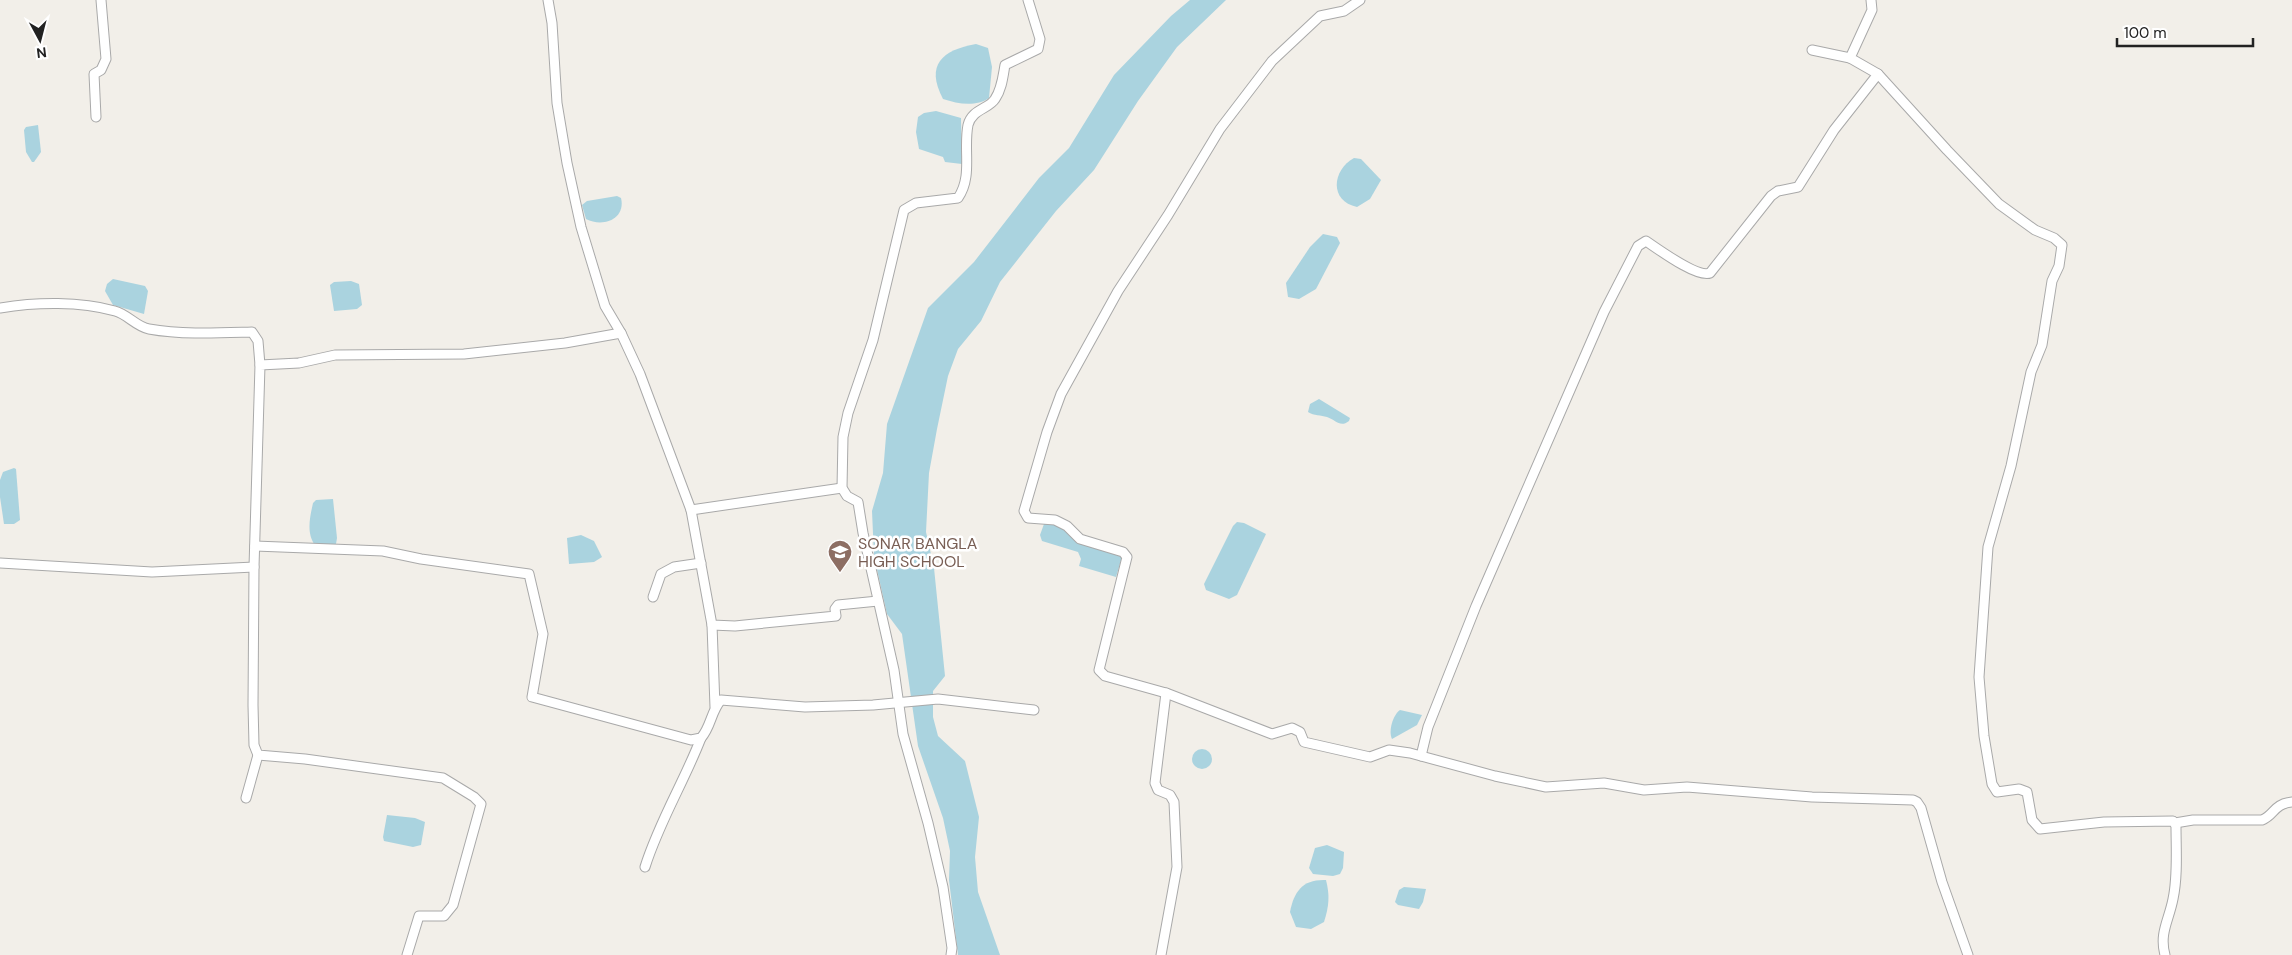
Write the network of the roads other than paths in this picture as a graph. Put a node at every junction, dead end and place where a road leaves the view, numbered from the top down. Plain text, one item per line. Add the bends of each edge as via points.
1 (101, 0) edge
2 (548, 0) edge
3 (1028, 0) edge
4 (1360, 0) edge
5 (1871, 0) edge
6 (1812, 50) dead end
7 (1850, 58) junction
8 (1878, 74) junction
9 (96, 117) dead end
10 (0, 308) edge
11 (621, 333) junction
12 (260, 365) junction
13 (842, 488) junction
14 (692, 510) junction
15 (256, 546) junction
16 (0, 563) edge
17 (701, 563) junction
18 (254, 567) junction
19 (653, 597) dead end
20 (878, 600) junction
21 (712, 625) junction
22 (1166, 693) junction
23 (902, 702) junction
24 (715, 707) junction
25 (1034, 710) dead end
26 (702, 738) junction
27 (258, 755) junction
28 (1422, 756) junction
29 (246, 798) dead end
30 (2292, 802) edge
31 (2175, 824) junction
32 (645, 866) dead end
33 (407, 955) edge
34 (951, 955) edge
35 (1161, 955) edge
36 (1968, 955) edge
37 (2165, 955) edge

1 - 9 street via 106,59 102,70 94,74
2 - 11 street via 559,112 581,227 605,306
3 - 13 street via 1040,39 1038,49 1005,65 995,100 978,110 968,124 964,189 958,198 916,203 904,210 873,340 848,413 843,437
4 - 22 street via 1344,11 1320,16 1272,61 1220,129 1118,291 1061,394 1024,511 1028,518 1055,520 1080,539 1127,556 1098,670 1105,676
5 - 7 street via 1872,10
6 - 7 street
7 - 8 street
8 - 28 street via 1834,130 1798,187 1778,191 1771,196 1710,273 1702,274 1646,241 1638,246 1604,312 1476,606 1428,727
8 - 31 street via 2000,204 2062,245 2059,266 2052,281 2042,345 2031,372 1988,547 1979,677 1984,736 1994,789 1996,792 2024,790 2029,797 2032,820 2040,829 2137,821 2168,820
10 - 12 street via 85,305 116,311 146,329 252,332 258,341
11 - 12 street via 473,353 335,355 299,363
11 - 14 street
12 - 15 street
13 - 14 street
13 - 20 street via 847,496 858,502
14 - 17 street
15 - 18 street
15 - 26 street via 383,551 529,574 543,634 532,697 691,740
16 - 18 street via 152,572
17 - 19 street via 674,566 661,574
17 - 21 street
18 - 27 street via 253,705 254,745
20 - 21 street via 838,605 836,616 735,626
20 - 23 street
21 - 24 street
22 - 28 street via 1272,734 1292,728 1300,732 1304,742 1315,745 1370,757 1390,750
22 - 35 street via 1155,783 1158,790 1170,795 1174,802 1177,867
23 - 24 street via 805,707 721,700
23 - 25 street via 938,700
23 - 34 street via 903,734 943,887
24 - 26 street
26 - 32 street via 653,840
27 - 29 street
27 - 33 street via 443,778 482,804 453,905 444,916 419,916
28 - 36 street via 1546,787 1604,782 1644,790 1687,787 1812,798 1913,800 1921,808 1942,882
30 - 31 street via 2280,804 2262,820 2182,820
31 - 37 street via 2175,886 2162,930

